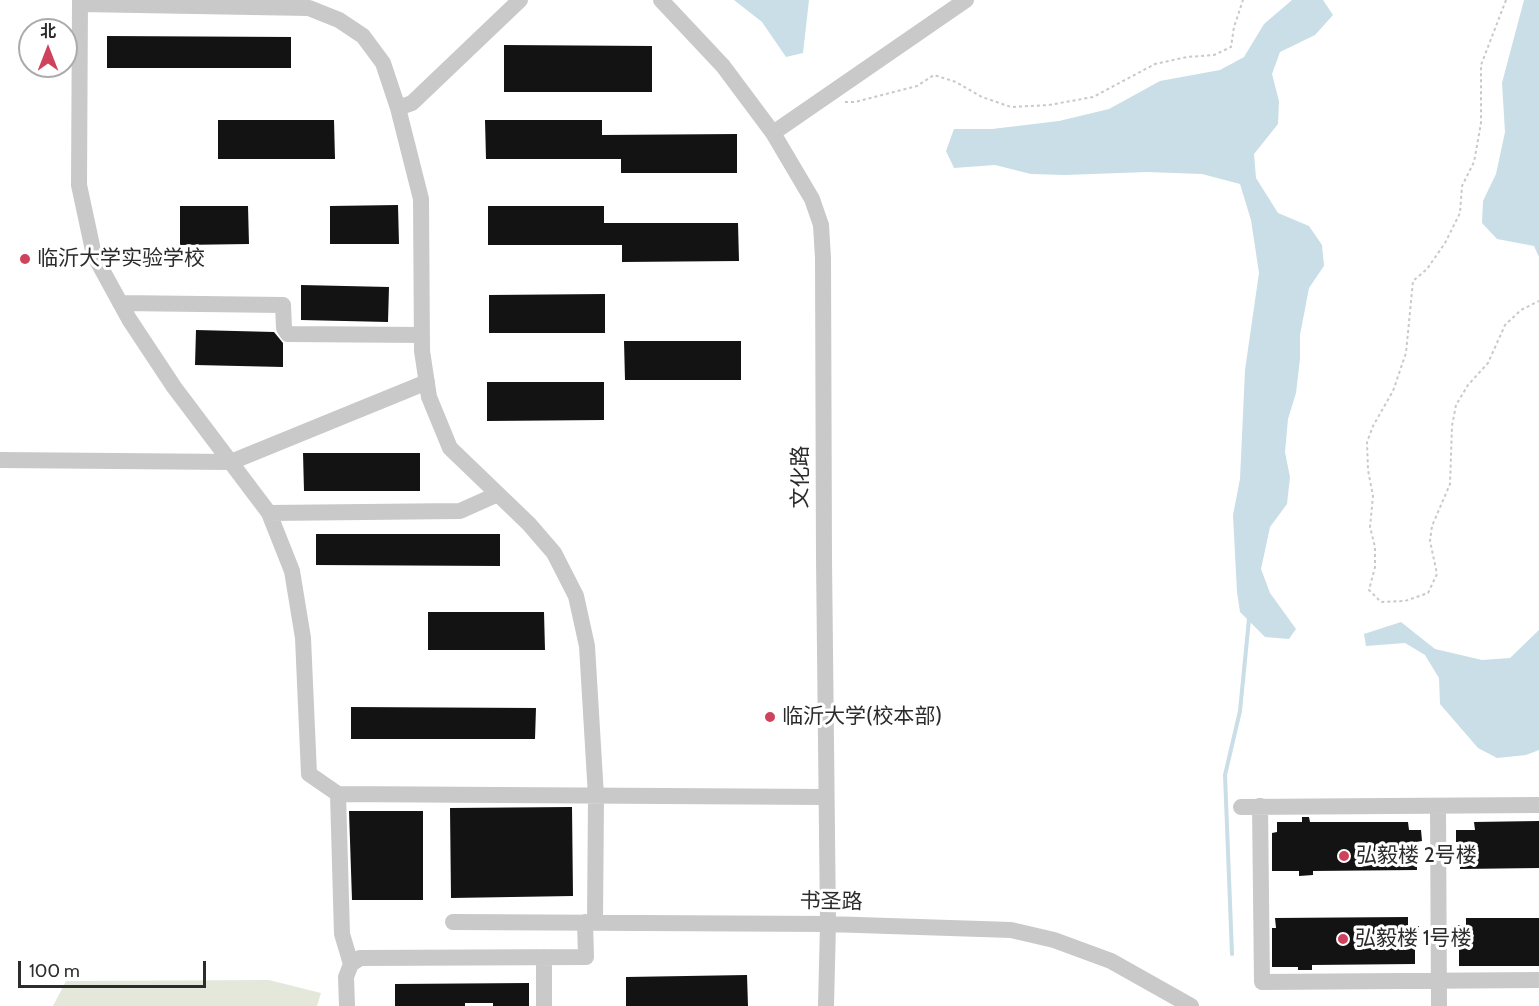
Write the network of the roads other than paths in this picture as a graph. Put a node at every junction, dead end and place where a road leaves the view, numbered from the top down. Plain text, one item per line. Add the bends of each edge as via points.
1 (520, 0) edge
2 (661, 0) edge
3 (966, 0) edge
4 (80, 2) edge
5 (398, 108) junction
6 (773, 133) junction
7 (120, 303) junction
8 (422, 335) junction
9 (427, 382) junction
10 (0, 460) edge
11 (231, 462) junction
12 (498, 494) junction
13 (269, 513) junction
14 (339, 794) junction
15 (596, 796) junction
16 (826, 797) junction
17 (1539, 805) edge
18 (1260, 806) junction
19 (1438, 806) junction
20 (1241, 807) dead end
21 (453, 922) dead end
22 (590, 922) junction
23 (828, 924) junction
24 (544, 957) junction
25 (351, 964) junction
26 (1539, 980) edge
27 (1439, 981) junction
28 (347, 1006) edge
29 (544, 1006) edge
30 (826, 1006) edge
31 (1191, 1006) edge
32 (1439, 1006) edge

1 - 5 street via 412,104
2 - 6 street, 文化路 via 723,66
3 - 6 street
4 - 5 street via 309,8 339,20 363,36 383,63
4 - 7 street via 79,185 94,255
5 - 8 street via 421,199
6 - 16 street, 文化路 via 812,199 821,225
7 - 8 street via 283,305 288,334
7 - 11 street via 174,387
8 - 9 street
9 - 11 street
9 - 12 street via 429,397 450,448
10 - 11 street
11 - 13 street
12 - 13 street via 460,511
12 - 15 street via 554,554 576,596 587,646
13 - 14 street via 292,571 303,638 309,774
14 - 15 street
14 - 25 street via 342,934
15 - 16 street
15 - 22 street
16 - 23 street, 文化路
17 - 19 street
18 - 19 street
18 - 20 street
18 - 27 street via 1262,982
19 - 27 street
21 - 22 street, 书圣路
22 - 23 street, 书圣路
22 - 24 street via 586,957
23 - 30 street, 文化路
23 - 31 street, 书圣路 via 1011,930 1054,940 1111,961
24 - 25 street via 360,958
24 - 29 street
25 - 28 street via 346,977
26 - 27 street
27 - 32 street

